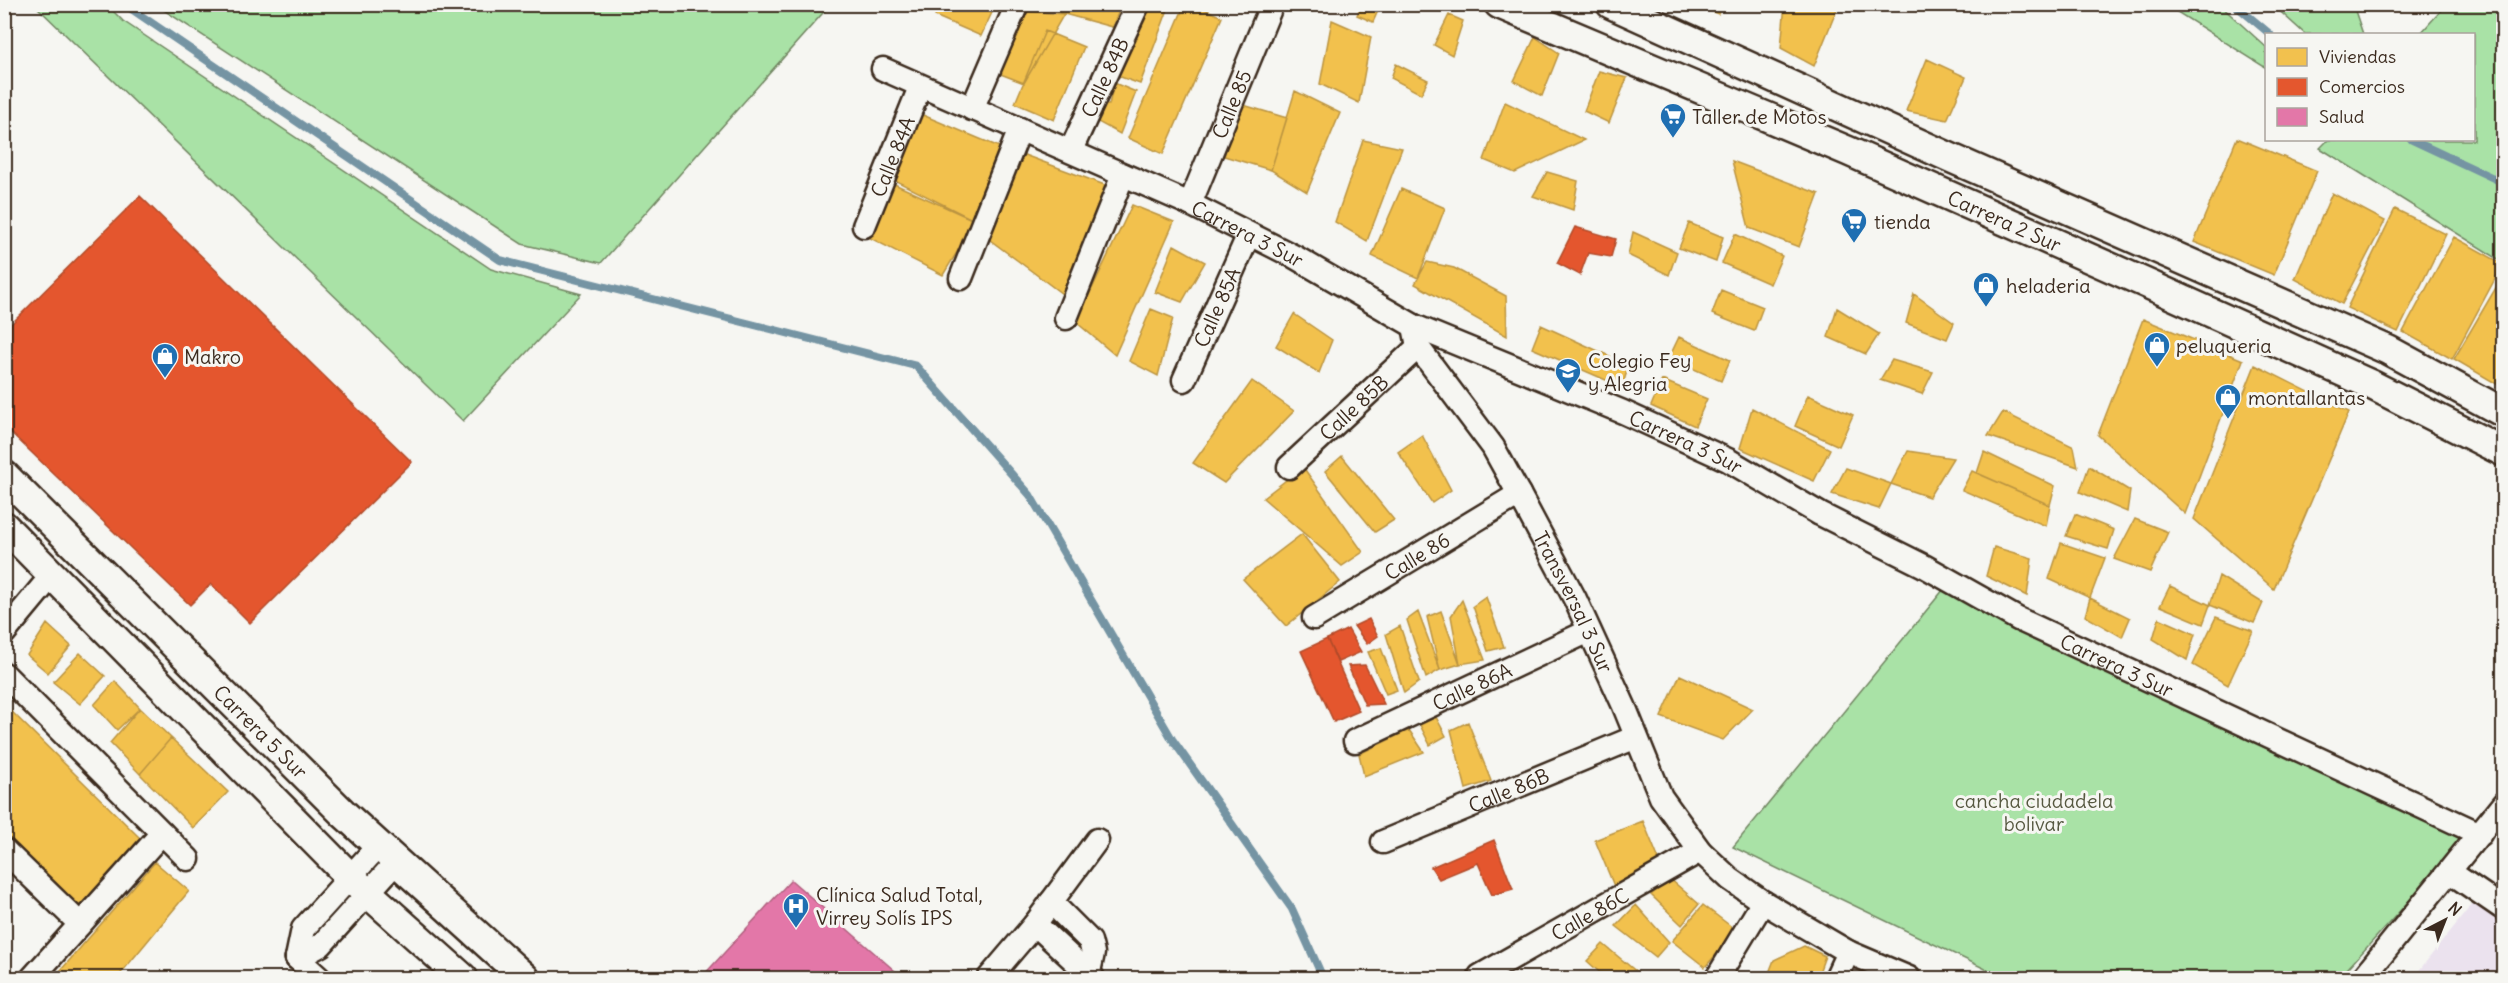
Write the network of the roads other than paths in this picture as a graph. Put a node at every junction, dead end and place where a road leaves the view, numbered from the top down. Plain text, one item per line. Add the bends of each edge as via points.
1 (1017, 4) edge
2 (1138, 4) edge
3 (1272, 4) edge
4 (1499, 4) edge
5 (1611, 4) edge
6 (883, 69) dead end
7 (920, 87) junction
8 (972, 109) junction
9 (1020, 129) junction
10 (1920, 144) junction
11 (1071, 150) junction
12 (1123, 175) junction
13 (1906, 178) junction
14 (1190, 204) junction
15 (864, 226) dead end
16 (1249, 234) junction
17 (960, 278) dead end
18 (1066, 318) dead end
19 (1416, 337) junction
20 (2436, 376) junction
21 (1184, 380) dead end
22 (2420, 410) junction
23 (2504, 413) edge
24 (2504, 452) edge
25 (1289, 467) dead end
26 (4, 475) edge
27 (1519, 494) junction
28 (4, 526) edge
29 (53, 574) junction
30 (1314, 618) dead end
31 (1589, 631) junction
32 (4, 633) edge
33 (4, 674) edge
34 (1636, 737) junction
35 (1355, 741) dead end
36 (2504, 803) edge
37 (162, 833) junction
38 (2480, 834) junction
39 (1097, 840) dead end
40 (1383, 842) dead end
41 (4, 850) edge
42 (1700, 851) junction
43 (388, 854) junction
44 (188, 859) dead end
45 (2450, 872) junction
46 (359, 885) junction
47 (1051, 902) junction
48 (1763, 902) junction
49 (2504, 909) edge
50 (80, 924) junction
51 (1035, 924) junction
52 (1848, 952) junction
53 (1091, 975) edge
54 (1480, 976) dead end
55 (32, 978) edge
56 (319, 978) edge
57 (463, 978) edge
58 (525, 978) edge
59 (989, 978) edge
60 (1717, 978) edge
61 (1836, 978) edge
62 (1909, 978) edge
63 (2363, 978) edge

1 - 8 street
2 - 11 street, Calle 84B
3 - 14 street, Calle 85
4 - 13 street, Carrera 2 Sur
5 - 10 street, Carrera 2 Sur
6 - 7 street, Carrera 3 Sur
7 - 8 street, Carrera 3 Sur
7 - 15 street, Calle 84A
8 - 9 street, Carrera 3 Sur
9 - 11 street, Carrera 3 Sur
9 - 17 street
10 - 13 street
10 - 20 street, Carrera 2 Sur via 2388,350
11 - 12 street, Carrera 3 Sur
12 - 14 street, Carrera 3 Sur
12 - 18 street
13 - 22 street, Carrera 2 Sur via 2251,330
14 - 16 street, Carrera 3 Sur
16 - 19 street, Carrera 3 Sur via 1295,257
16 - 21 street, Calle 85A
19 - 25 street, Calle 85B
19 - 27 street, Transversal 3 Sur via 1493,447
19 - 38 street, Carrera 3 Sur via 1623,412 1728,460 1820,514 2018,619
20 - 22 street
20 - 23 street, Carrera 2 Sur
22 - 24 street, Carrera 2 Sur
26 - 43 street, Carrera 5 Sur
27 - 30 street, Calle 86
27 - 31 street, Transversal 3 Sur
28 - 29 street, Carrera 5 Sur
29 - 32 street
29 - 46 street, Carrera 5 Sur
31 - 34 street, Transversal 3 Sur
31 - 35 street, Calle 86A
33 - 37 street
34 - 40 street, Calle 86B
34 - 42 street, Transversal 3 Sur via 1661,796
36 - 38 street
37 - 44 street
37 - 50 street
38 - 45 street
39 - 47 street
41 - 50 street
42 - 48 street, Transversal 3 Sur
42 - 54 street, Calle 86C
43 - 46 street
43 - 58 street, Carrera 5 Sur
45 - 49 street
45 - 63 street
46 - 56 street via 303,928 297,958
46 - 57 street, Carrera 5 Sur
47 - 51 street
47 - 53 street via 1090,941
48 - 52 street, Transversal 3 Sur
48 - 60 street
50 - 55 street
51 - 53 street
51 - 59 street
52 - 61 street
52 - 62 street, Transversal 3 Sur

